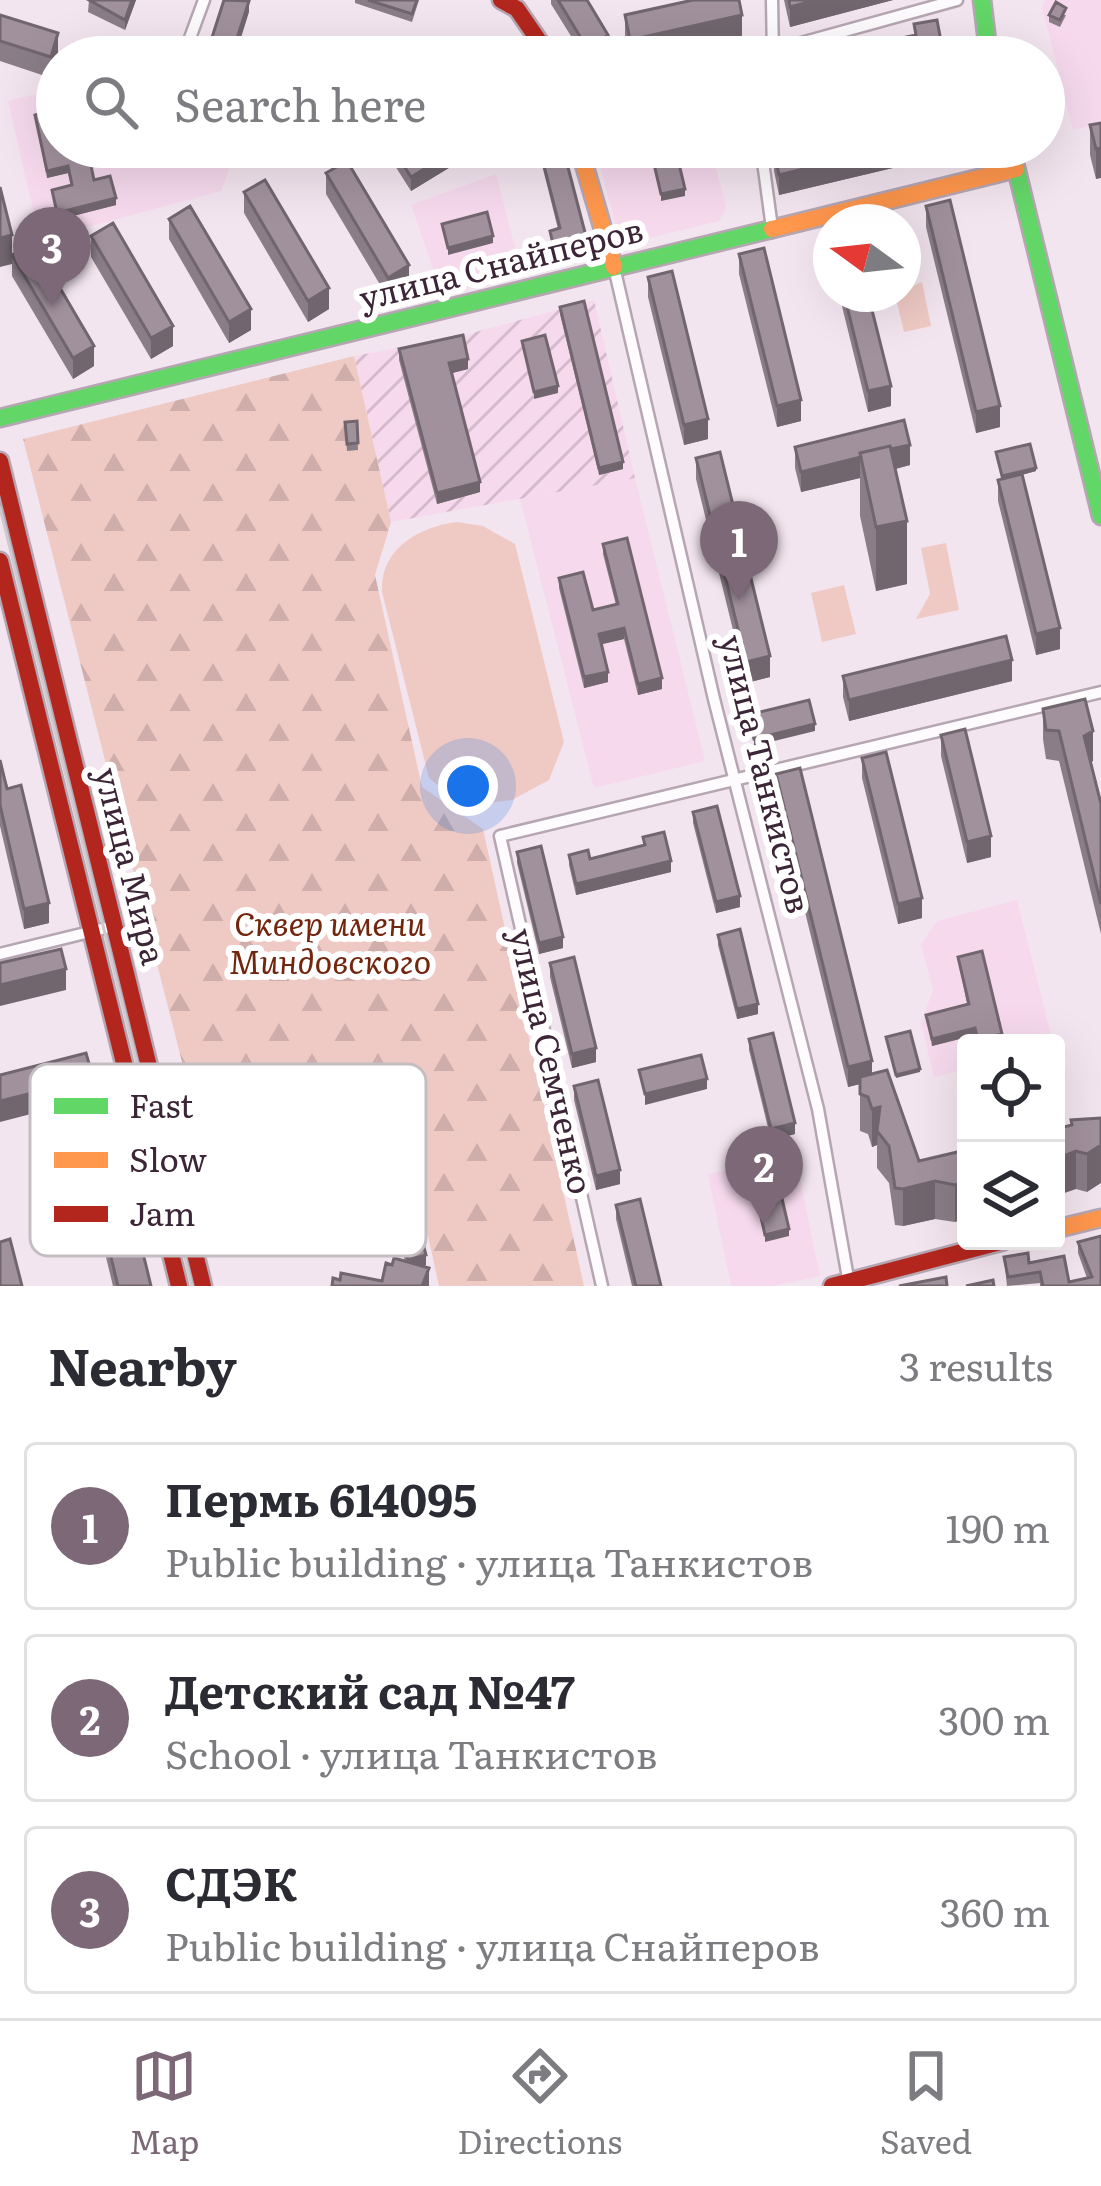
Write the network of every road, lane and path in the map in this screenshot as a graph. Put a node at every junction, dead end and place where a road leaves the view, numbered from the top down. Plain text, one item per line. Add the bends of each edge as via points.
1 (204, 0) edge
2 (772, 0) edge
3 (957, 0) edge
4 (982, 0) edge
5 (513, 3) edge
6 (191, 36) edge
7 (536, 36) edge
8 (773, 36) edge
9 (833, 36) edge
10 (986, 36) edge
11 (585, 168) edge
12 (764, 168) edge
13 (1016, 169) joint
14 (772, 228) junction
15 (614, 267) junction
16 (0, 418) edge
17 (0, 461) edge
18 (1101, 516) edge
19 (0, 561) edge
20 (1101, 692) edge
21 (735, 779) junction
22 (114, 926) junction
23 (92, 932) junction
24 (0, 954) edge
25 (124, 1064) edge
26 (148, 1064) edge
27 (1101, 1218) edge
28 (1065, 1227) edge
29 (969, 1250) edge
30 (172, 1256) edge
31 (196, 1256) edge
32 (850, 1281) edge
33 (179, 1286) edge
34 (203, 1286) edge
35 (602, 1286) edge

1 - 6 street
2 - 8 street
3 - 9 street
4 - 10 main road
5 - 7 main road
11 - 15 main road, улица Танкистов
12 - 14 street
13 - 14 main road, улица Снайперов
13 - 18 main road
14 - 15 main road, улица Снайперов
15 - 16 main road, улица Снайперов
15 - 21 street, улица Танкистов
17 - 22 main road, улица Мира
19 - 23 main road, улица Мира
20 - 21 street
21 - 32 street, улица Танкистов via 818,1109
21 - 35 street, улица Семченко via 500,836
22 - 23 street
22 - 26 main road, улица Мира
23 - 24 street
23 - 25 main road, улица Мира
27 - 28 main road
29 - 32 main road
30 - 33 main road, улица Мира
31 - 34 main road, улица Мира

